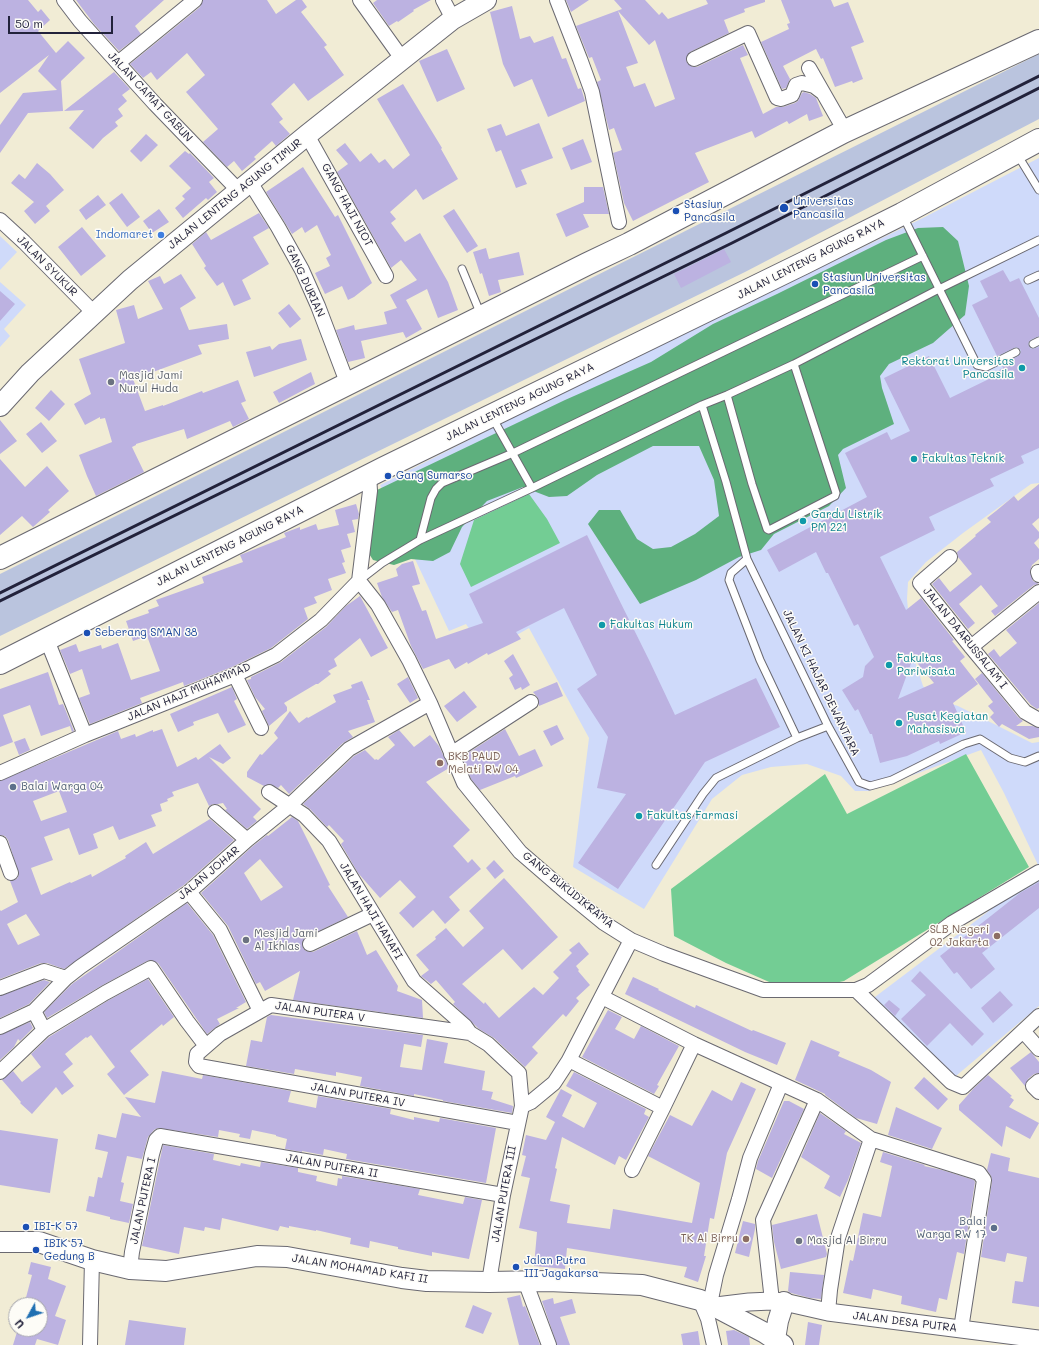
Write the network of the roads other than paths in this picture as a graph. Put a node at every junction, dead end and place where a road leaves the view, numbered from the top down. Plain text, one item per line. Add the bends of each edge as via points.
1 (64, 0) edge
2 (186, 0) edge
3 (195, 0) edge
4 (360, 0) edge
5 (443, 0) edge
6 (486, 0) edge
7 (557, 0) edge
8 (453, 19) junction
9 (1039, 41) edge
10 (694, 59) dead end
11 (403, 60) junction
12 (117, 61) junction
13 (809, 68) dead end
14 (822, 92) junction
15 (844, 131) junction
16 (307, 135) junction
17 (1039, 140) edge
18 (1016, 153) junction
19 (245, 187) junction
20 (1039, 190) edge
21 (902, 214) junction
22 (0, 220) edge
23 (619, 222) dead end
24 (1039, 240) edge
25 (923, 256) junction
26 (462, 269) dead end
27 (1039, 275) edge
28 (386, 276) dead end
29 (1028, 280) dead end
30 (939, 289) junction
31 (94, 313) junction
32 (481, 317) junction
33 (1016, 352) dead end
34 (794, 364) junction
35 (348, 384) junction
36 (728, 395) junction
37 (702, 405) junction
38 (0, 406) edge
39 (491, 415) junction
40 (513, 453) junction
41 (370, 475) junction
42 (532, 488) junction
43 (420, 540) junction
44 (950, 557) dead end
45 (0, 558) edge
46 (747, 559) junction
47 (359, 581) junction
48 (1039, 592) edge
49 (47, 640) junction
50 (971, 647) junction
51 (0, 663) edge
52 (235, 675) junction
53 (531, 702) dead end
54 (430, 703) junction
55 (1039, 720) edge
56 (828, 726) junction
57 (261, 728) dead end
58 (85, 735) junction
59 (797, 738) junction
60 (451, 754) junction
61 (1039, 756) edge
62 (0, 773) edge
63 (269, 792) dead end
64 (289, 806) junction
65 (215, 812) dead end
66 (247, 840) junction
67 (0, 843) edge
68 (656, 865) dead end
69 (1039, 872) edge
70 (11, 874) dead end
71 (189, 892) junction
72 (373, 914) junction
73 (310, 944) dead end
74 (629, 945) junction
75 (66, 978) junction
76 (0, 986) edge
77 (856, 990) junction
78 (602, 997) junction
79 (34, 1010) junction
80 (260, 1011) junction
81 (1039, 1016) edge
82 (0, 1027) edge
83 (44, 1030) junction
84 (1023, 1031) junction
85 (470, 1033) junction
86 (694, 1044) junction
87 (206, 1046) junction
88 (1039, 1049) edge
89 (569, 1060) junction
90 (199, 1066) joint
91 (0, 1072) edge
92 (1039, 1081) edge
93 (782, 1084) junction
94 (1039, 1092) edge
95 (817, 1100) junction
96 (522, 1106) junction
97 (663, 1108) junction
98 (518, 1123) junction
99 (160, 1136) joint
100 (871, 1139) junction
101 (632, 1170) dead end
102 (503, 1195) junction
103 (0, 1242) edge
104 (92, 1260) junction
105 (130, 1269) junction
106 (489, 1282) junction
107 (525, 1282) junction
108 (778, 1302) junction
109 (709, 1303) junction
110 (828, 1312) junction
111 (961, 1329) junction
112 (1039, 1338) edge
113 (774, 1339) edge
114 (90, 1345) edge
115 (549, 1345) edge
116 (714, 1345) edge

1 - 12 street, JALAN CAMAT GABUN
2 - 12 street
3 - 12 street
4 - 11 street
5 - 8 street
6 - 8 main road, JALAN LENTENG AGUNG TIMUR
7 - 23 street via 592,92
8 - 11 main road, JALAN LENTENG AGUNG TIMUR
9 - 15 main road
10 - 14 street via 748,33 777,98 792,94 796,85 802,83 814,86
11 - 16 main road, JALAN LENTENG AGUNG TIMUR
12 - 19 street, JALAN CAMAT GABUN via 155,104
13 - 14 street
14 - 15 street
15 - 32 main road via 629,244
16 - 19 main road, JALAN LENTENG AGUNG TIMUR
16 - 28 street, GANG HAJI NIOT
17 - 18 main road, JALAN LENTENG AGUNG RAYA
18 - 20 lane
18 - 21 main road, JALAN LENTENG AGUNG RAYA
19 - 31 main road, JALAN LENTENG AGUNG TIMUR via 130,280
19 - 35 street, GANG DURIAN via 278,227 302,270
21 - 25 lane
21 - 39 main road, JALAN LENTENG AGUNG RAYA
22 - 31 street, JALAN SYUKUR
24 - 30 lane
25 - 30 lane
25 - 40 lane
26 - 32 lane
27 - 29 lane
30 - 33 lane via 977,364 986,367
30 - 34 lane
31 - 38 main road, JALAN LENTENG AGUNG TIMUR via 30,373
32 - 35 main road
34 - 36 lane
34 - 36 lane via 836,493 835,496 769,530 752,484
35 - 45 main road
36 - 37 lane
37 - 42 lane
37 - 46 lane, JALAN KI HAJAR DEWANTARA
39 - 40 lane
39 - 41 main road, JALAN LENTENG AGUNG RAYA
40 - 42 lane
40 - 43 lane via 442,483 431,498
41 - 47 street
41 - 49 main road, JALAN LENTENG AGUNG RAYA
42 - 43 lane
43 - 47 lane via 382,563
44 - 50 street, JALAN DAARUSSALAM I via 920,583
46 - 56 lane, JALAN KI HAJAR DEWANTARA
46 - 59 lane via 731,573 729,580 760,660
47 - 52 street, JALAN HAJI MUHAMMAD via 321,620 276,654
47 - 54 street, GANG BUKUDIKRAMA via 378,605
48 - 50 street
49 - 51 main road, JALAN LENTENG AGUNG RAYA
49 - 58 street
50 - 55 street, JALAN DAARUSSALAM I via 1025,712
52 - 57 street
52 - 58 street, JALAN HAJI MUHAMMAD
53 - 60 street
54 - 60 street, GANG BUKUDIKRAMA
54 - 64 street, JALAN JOHAR via 349,749
56 - 59 lane
56 - 61 lane, JALAN KI HAJAR DEWANTARA via 859,782 870,786 892,780 964,744 980,739 1010,758 1025,762
58 - 62 street, JALAN HAJI MUHAMMAD
59 - 68 lane via 716,778
60 - 74 street, GANG BUKUDIKRAMA via 464,783 520,852
63 - 64 street, JALAN HAJI HANAFI
64 - 66 street, JALAN JOHAR
64 - 72 street, JALAN HAJI HANAFI via 304,815 329,841
65 - 66 street
66 - 71 street, JALAN JOHAR
67 - 70 street
69 - 77 street, GANG BUKUDIKRAMA via 952,923 868,985
71 - 75 street, JALAN JOHAR
71 - 80 street via 220,930
72 - 73 street
72 - 85 street, JALAN HAJI HANAFI via 414,981
74 - 77 street, GANG BUKUDIKRAMA via 664,954 763,990
74 - 78 street
75 - 76 street via 44,971
75 - 79 street, JALAN JOHAR
77 - 84 street via 951,1082 963,1087
78 - 86 street
78 - 89 street
79 - 82 street, JALAN JOHAR
79 - 83 street
80 - 85 street, JALAN PUTERA V via 271,1005
80 - 87 street, JALAN PUTERA V via 220,1034
81 - 84 street
83 - 87 street via 151,968
83 - 91 street
84 - 88 street
85 - 96 street, JALAN PUTERA III via 488,1044 519,1073
86 - 93 street
86 - 97 street
87 - 90 street, JALAN PUTERA V via 197,1054 196,1062
89 - 96 street via 554,1083 531,1102
89 - 97 street
90 - 98 street, JALAN PUTERA IV
92 - 94 street via 1033,1086
93 - 95 street
93 - 109 street via 750,1158
95 - 100 street
95 - 108 street via 763,1220
96 - 98 street, JALAN PUTERA III
97 - 101 street
98 - 102 street, JALAN PUTERA III
99 - 102 street, JALAN PUTERA II
99 - 105 street, JALAN PUTERA I via 156,1140 152,1154
100 - 110 street via 838,1238
100 - 111 street via 979,1173 984,1180
102 - 106 street, JALAN PUTERA III
103 - 104 main road, JALAN MOHAMAD KAFI II via 39,1242
104 - 105 main road, JALAN MOHAMAD KAFI II
104 - 114 street
105 - 106 main road, JALAN MOHAMAD KAFI II via 166,1271 257,1256 287,1257 402,1278
106 - 107 main road, JALAN MOHAMAD KAFI II
107 - 109 main road, JALAN MOHAMAD KAFI II via 642,1285
107 - 115 street
108 - 109 street, JALAN DESA PUTRA
108 - 110 street, JALAN DESA PUTRA
108 - 113 main road via 778,1321
109 - 113 main road, JALAN MOHAMAD KAFI II
109 - 116 street via 708,1319
110 - 111 street, JALAN DESA PUTRA
111 - 112 street, JALAN DESA PUTRA

